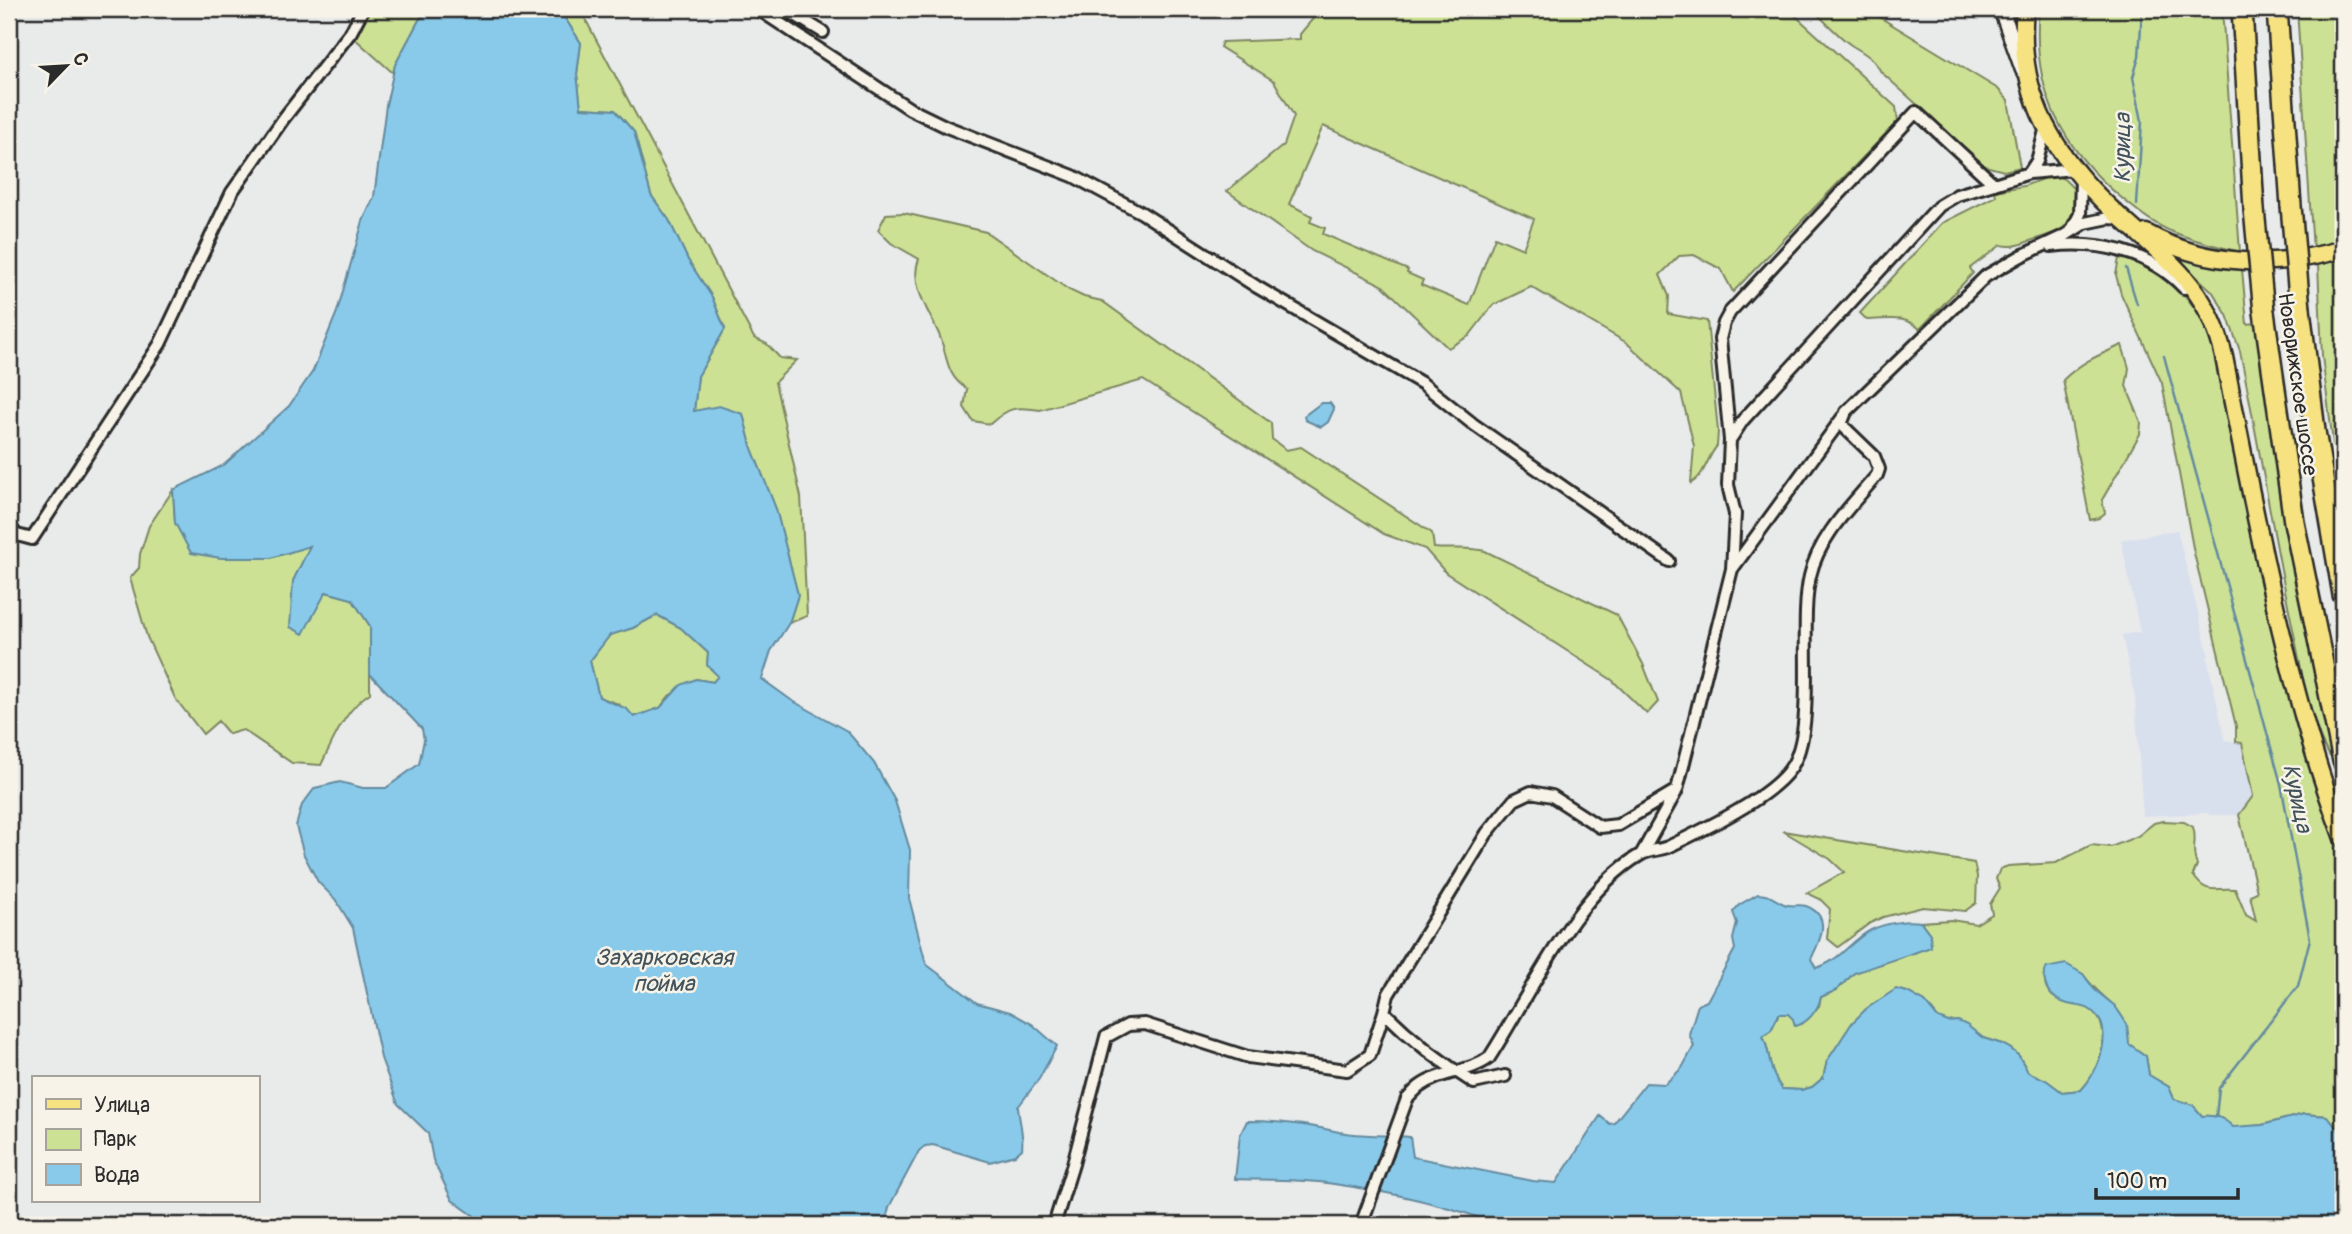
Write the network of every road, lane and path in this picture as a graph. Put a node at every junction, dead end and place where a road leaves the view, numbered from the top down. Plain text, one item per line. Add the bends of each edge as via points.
1 (363, 9) edge
2 (758, 9) edge
3 (785, 9) edge
4 (2001, 9) edge
5 (2025, 9) edge
6 (2242, 9) edge
7 (2277, 9) edge
8 (823, 32) dead end
9 (2031, 95) junction
10 (2046, 127) junction
11 (2029, 173) junction
12 (2078, 174) junction
13 (1994, 184) junction
14 (2126, 221) junction
15 (2066, 235) junction
16 (2041, 247) junction
17 (2343, 248) edge
18 (2220, 340) junction
19 (1843, 417) junction
20 (1730, 440) junction
21 (9, 527) edge
22 (1669, 561) dead end
23 (1732, 569) junction
24 (2343, 595) edge
25 (2343, 761) edge
26 (1677, 790) junction
27 (2343, 838) edge
28 (1642, 853) junction
29 (1384, 1012) junction
30 (1455, 1072) junction
31 (1504, 1076) dead end
32 (1054, 1225) edge
33 (1360, 1225) edge

1 - 21 street via 351,32 232,192 160,344 32,539
2 - 22 street via 910,109 1073,176 1142,212 1423,384
3 - 8 street
4 - 9 main road
5 - 9 main road
6 - 25 highway, Новорижское шоссе, bridge via 2264,312 2294,522
7 - 24 highway, Новорижское шоссе, bridge via 2300,309
9 - 10 main road
10 - 11 street
10 - 12 main road
11 - 12 street
11 - 13 street
12 - 14 main road
12 - 15 street via 2080,214
13 - 20 street via 1939,206
13 - 20 street via 1916,112 1730,312 1720,339
14 - 15 street via 2109,218 2085,223
14 - 17 main road via 2173,245 2224,259 2279,261
14 - 18 main road via 2198,293
15 - 16 street
16 - 18 street via 2067,244 2117,249 2158,266 2193,297
16 - 19 street via 1986,276
18 - 27 main road via 2287,657
19 - 23 street
19 - 28 street via 1844,427 1874,456 1879,469 1813,563 1806,612 1803,728 1792,768 1768,791 1733,812 1667,848
20 - 23 street via 1728,485 1735,514
23 - 26 street
26 - 28 street
26 - 29 street via 1618,825 1600,827 1552,796 1531,793 1514,800 1487,833 1388,995
28 - 30 street via 1587,903 1489,1058 1479,1066
29 - 30 street
29 - 32 street via 1370,1055 1347,1070 1248,1057 1145,1024 1117,1029 1106,1037
30 - 31 street via 1474,1083
30 - 33 street via 1419,1086 1407,1099

